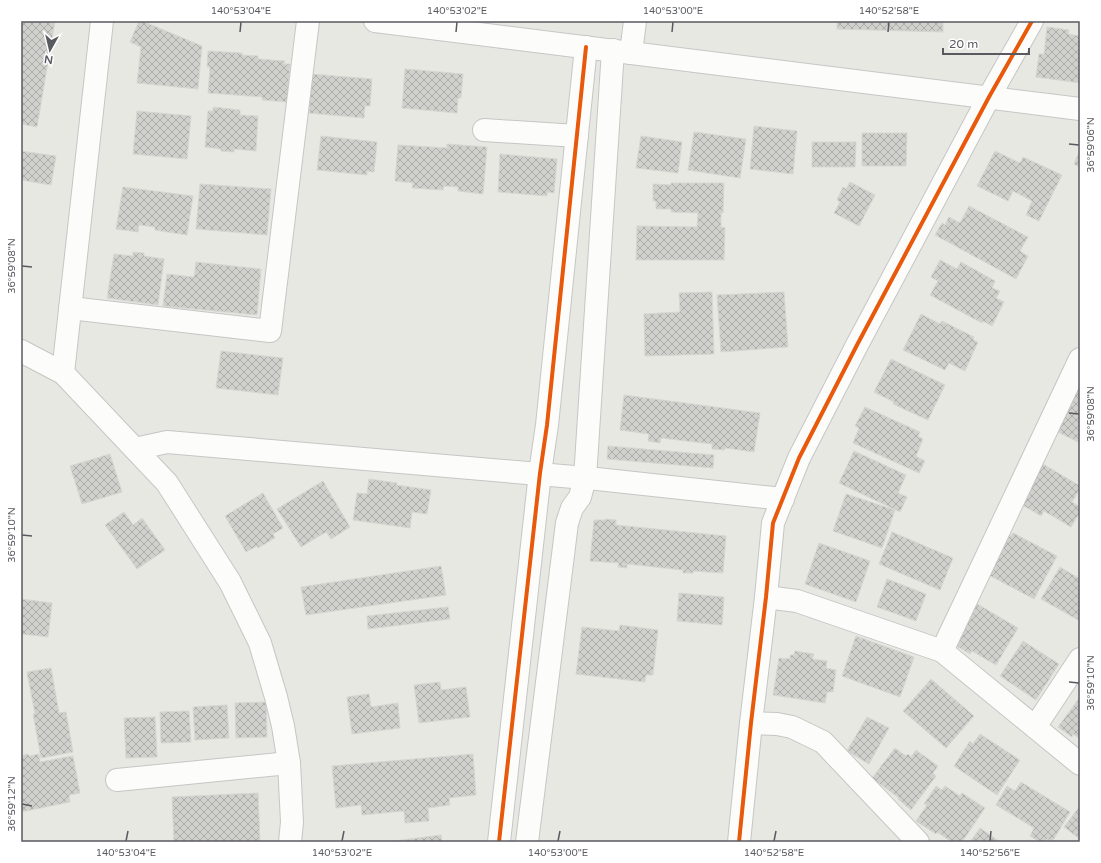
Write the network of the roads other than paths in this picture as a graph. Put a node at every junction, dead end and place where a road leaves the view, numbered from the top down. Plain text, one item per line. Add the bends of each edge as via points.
1 (102, 21) edge
2 (308, 21) edge
3 (376, 21) edge
4 (635, 21) edge
5 (1032, 21) edge
6 (586, 47) junction
7 (622, 51) junction
8 (989, 98) junction
9 (1080, 109) edge
10 (484, 130) dead end
11 (577, 136) junction
12 (70, 308) junction
13 (21, 351) edge
14 (1080, 359) edge
15 (63, 374) junction
16 (135, 449) junction
17 (540, 473) junction
18 (585, 478) junction
19 (783, 499) junction
20 (766, 597) junction
21 (942, 651) junction
22 (1080, 659) edge
23 (751, 723) junction
24 (1035, 727) junction
25 (289, 763) junction
26 (1080, 764) edge
27 (117, 780) dead end
28 (290, 842) edge
29 (499, 842) edge
30 (527, 842) edge
31 (739, 842) edge
32 (918, 842) edge

1 - 12 street
2 - 12 street via 270,331
3 - 6 street
4 - 7 street
5 - 8 street
6 - 7 street
6 - 11 street
7 - 8 street
7 - 18 street
8 - 9 street
8 - 19 street via 857,345 803,451
10 - 11 street
11 - 17 street
12 - 15 street
13 - 15 street
14 - 21 street
15 - 16 street
16 - 17 street via 166,442
16 - 25 street via 167,483 230,582 257,636 276,697
17 - 18 street
17 - 29 street
18 - 19 street
18 - 30 street via 580,497 572,508 567,523
19 - 20 street via 773,523
20 - 21 street via 797,601
20 - 23 street
21 - 24 street
22 - 24 street
23 - 31 street
23 - 32 street via 792,726 823,742
24 - 26 street
25 - 27 street
25 - 28 street via 292,822

